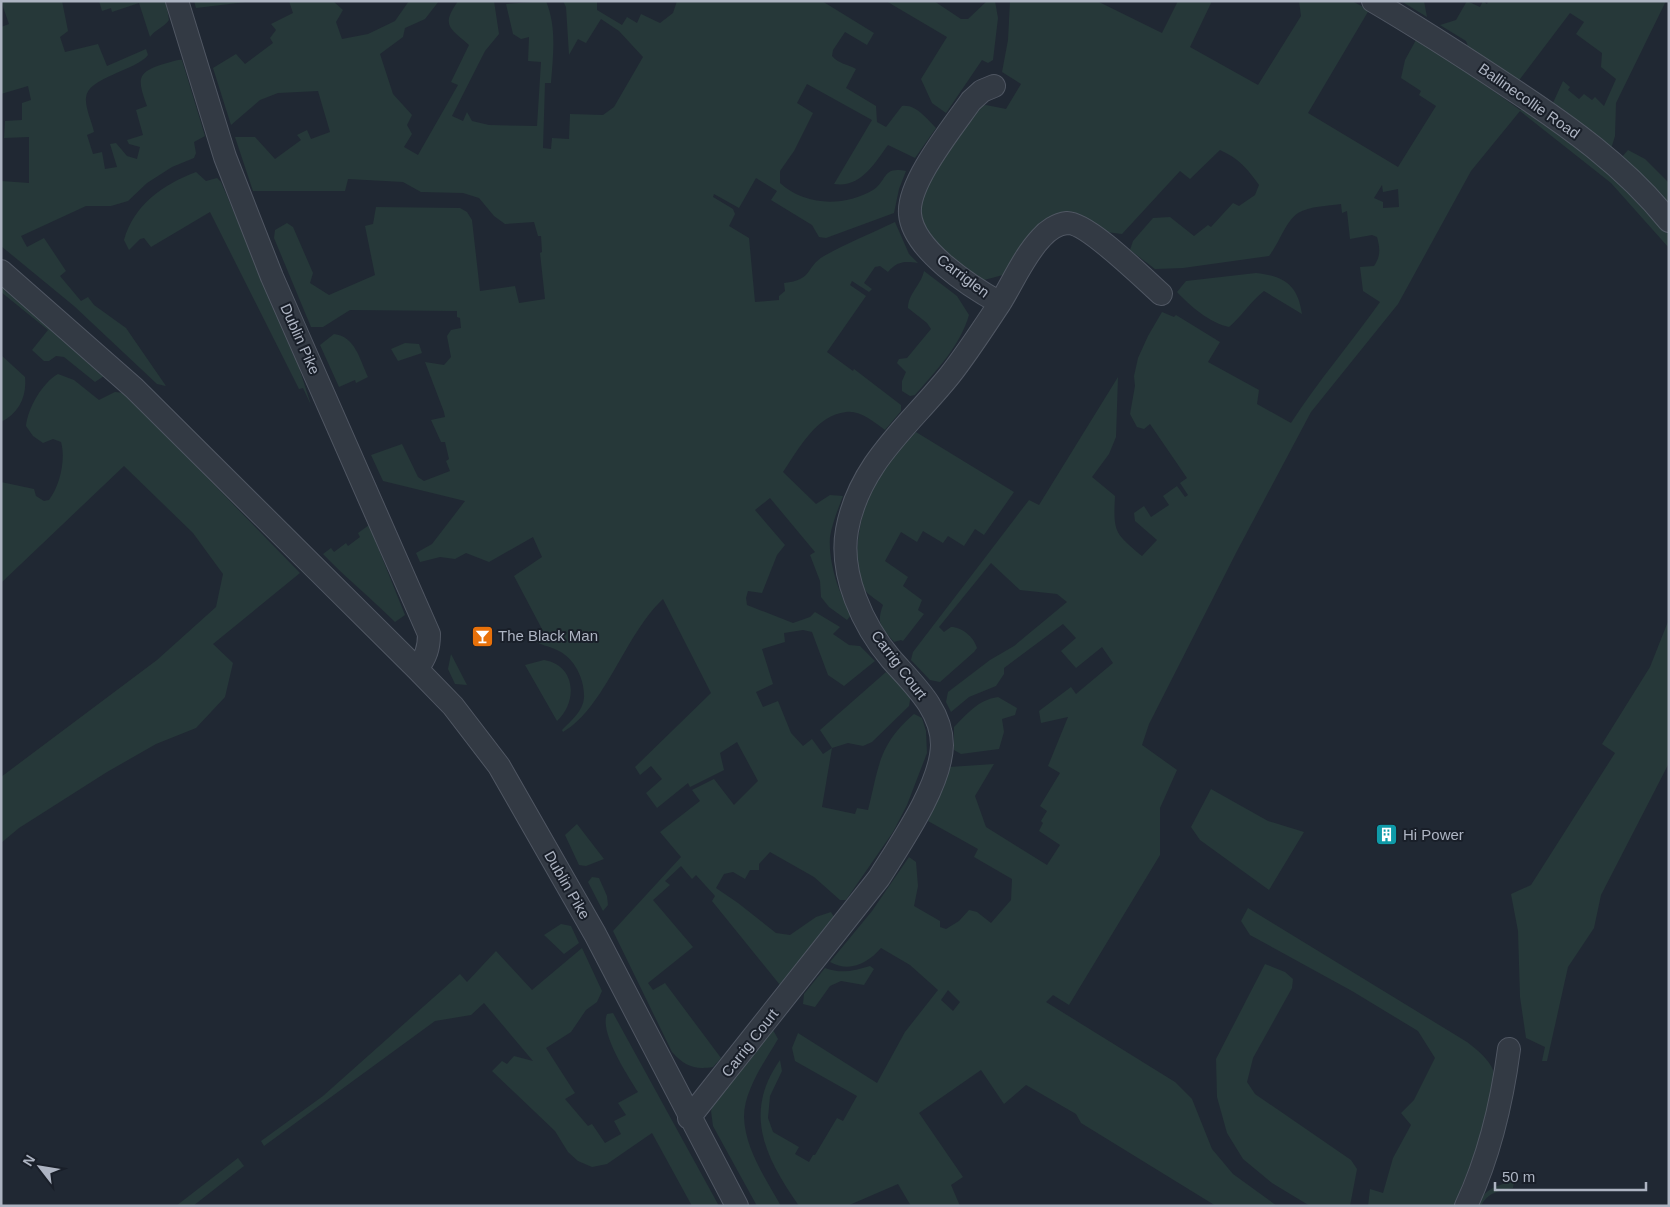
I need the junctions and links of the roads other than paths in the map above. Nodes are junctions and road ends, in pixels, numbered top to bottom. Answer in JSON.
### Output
{"nodes":[{"id":1,"x":177,"y":1,"type":"edge"},
{"id":2,"x":1373,"y":1,"type":"edge"},
{"id":3,"x":994,"y":86,"type":"dead end"},
{"id":4,"x":1669,"y":221,"type":"edge"},
{"id":5,"x":1,"y":271,"type":"edge"},
{"id":6,"x":1162,"y":294,"type":"dead end"},
{"id":7,"x":1000,"y":303,"type":"junction"},
{"id":8,"x":417,"y":669,"type":"junction"},
{"id":9,"x":1510,"y":1049,"type":"dead end"},
{"id":10,"x":689,"y":1118,"type":"junction"},
{"id":11,"x":737,"y":1206,"type":"edge"},
{"id":12,"x":1466,"y":1206,"type":"edge"}],
"edges":[{"from":1,"to":8,"type":"street","name":"Dublin Pike"},
{"from":2,"to":4,"type":"street","name":"Ballinecollie Road"},
{"from":3,"to":7,"type":"street","name":"Carriglen"},
{"from":5,"to":8,"type":"street","name":"Dublin Pike"},
{"from":6,"to":7,"type":"street","name":"Carriglen"},
{"from":7,"to":10,"type":"street","name":"Carrig Court"},
{"from":8,"to":10,"type":"street","name":"Dublin Pike"},
{"from":9,"to":12,"type":"street"},
{"from":10,"to":11,"type":"street","name":"Dublin Pike"}]}
